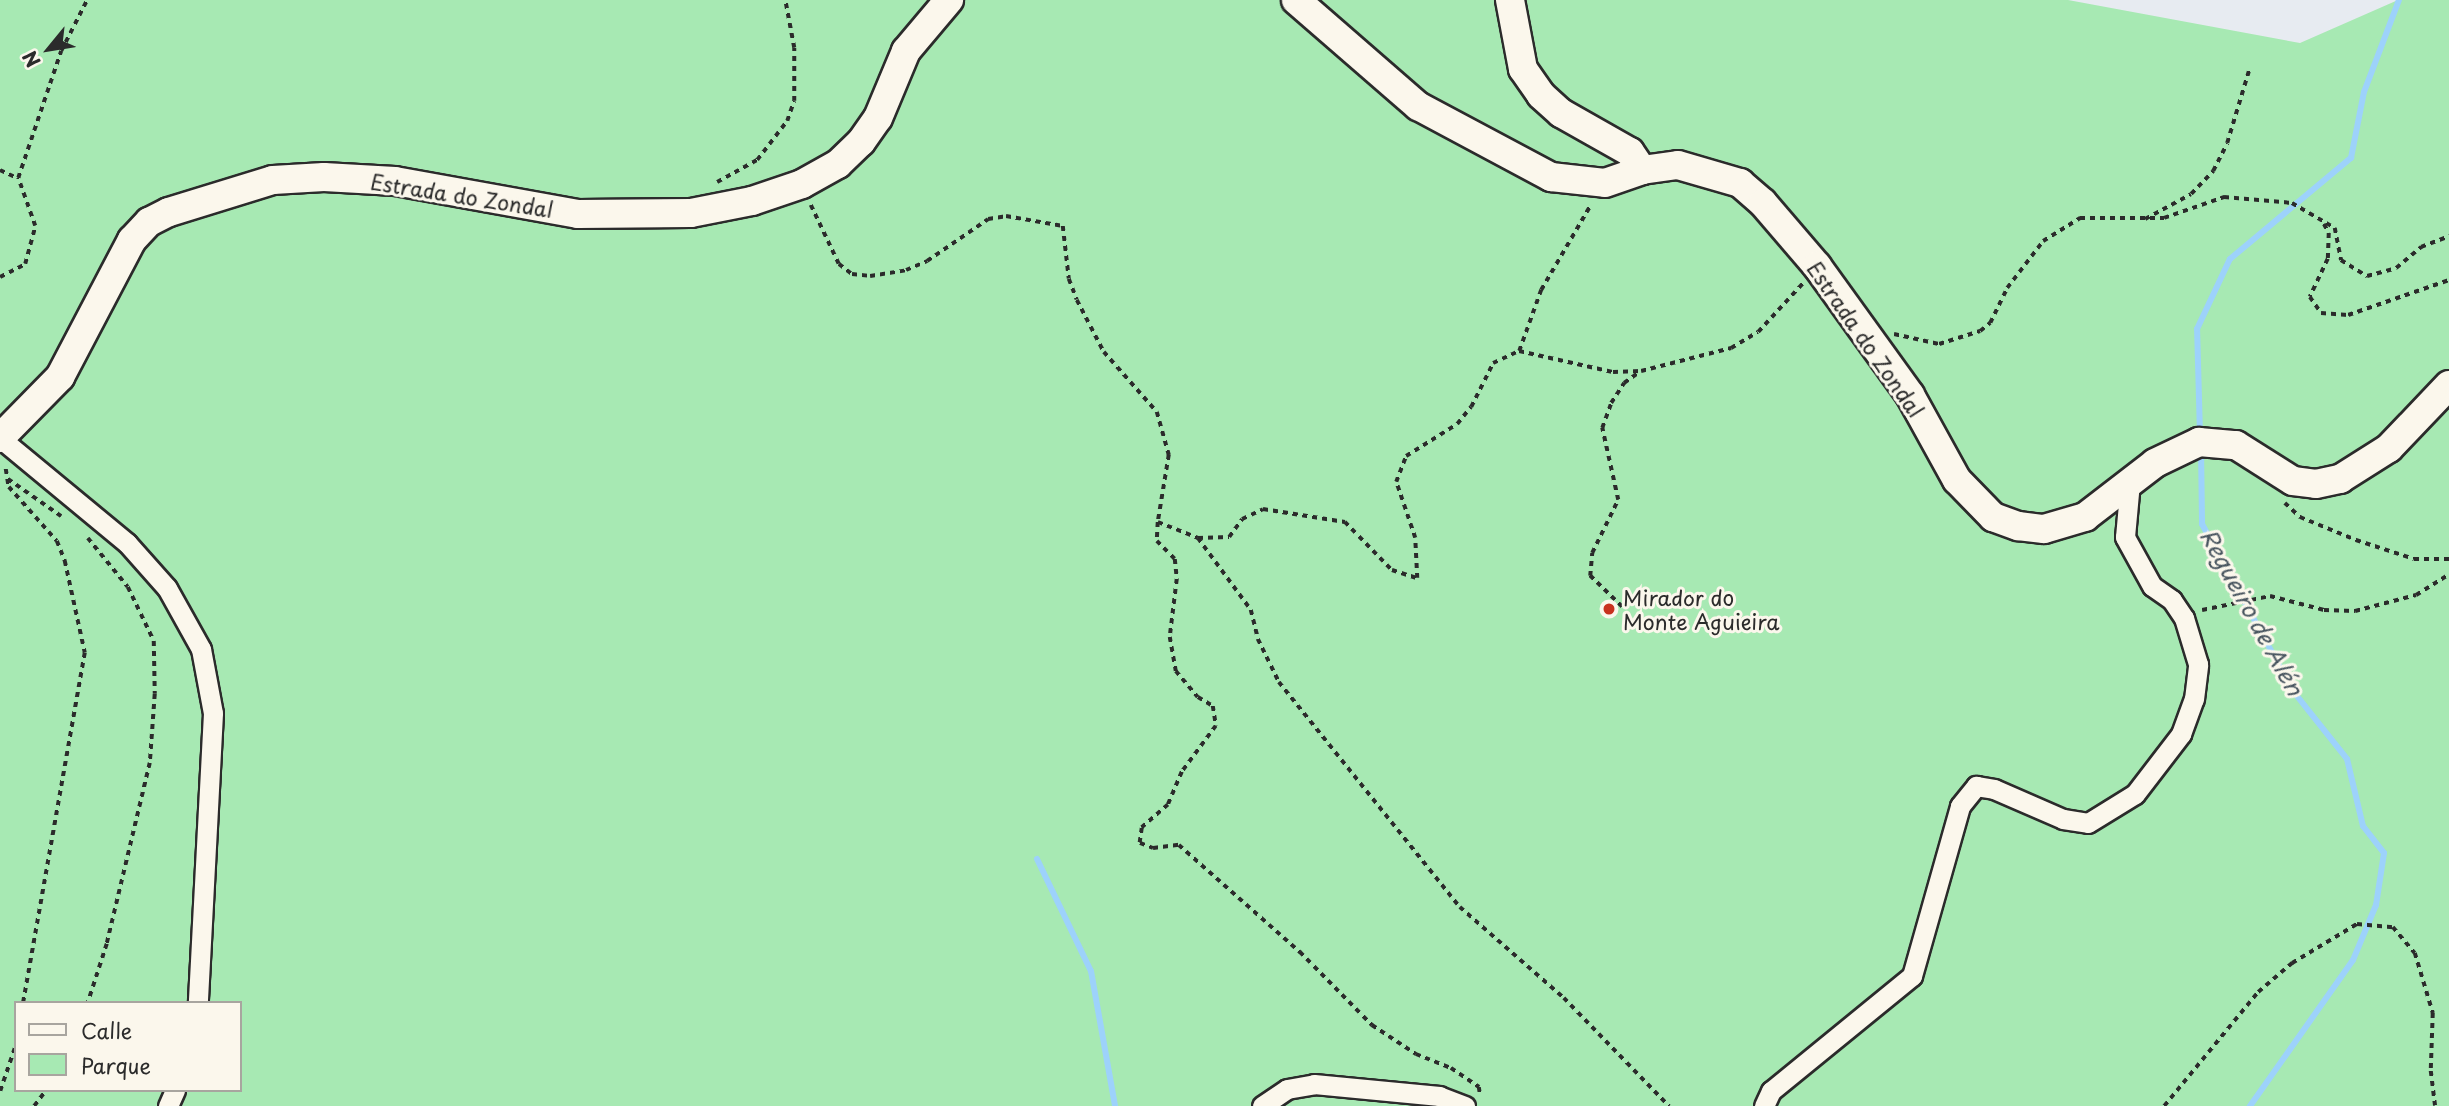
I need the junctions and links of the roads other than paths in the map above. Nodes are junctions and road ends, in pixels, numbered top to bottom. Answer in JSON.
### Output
{"nodes":[{"id":1,"x":948,"y":0,"type":"edge"},
{"id":2,"x":1296,"y":0,"type":"edge"},
{"id":3,"x":1510,"y":0,"type":"edge"},
{"id":4,"x":1642,"y":170,"type":"junction"},
{"id":5,"x":2449,"y":385,"type":"edge"},
{"id":6,"x":0,"y":438,"type":"edge"},
{"id":7,"x":2130,"y":482,"type":"junction"},
{"id":8,"x":198,"y":1001,"type":"edge"},
{"id":9,"x":1473,"y":1101,"type":"edge"},
{"id":10,"x":1262,"y":1106,"type":"edge"},
{"id":11,"x":1763,"y":1106,"type":"edge"}],
"edges":[{"from":1,"to":6,"type":"street","name":"Estrada do Zondal"},
{"from":2,"to":4,"type":"street","name":"Estrada do Zondal"},
{"from":3,"to":4,"type":"street"},
{"from":4,"to":7,"type":"street","name":"Estrada do Zondal"},
{"from":5,"to":7,"type":"street","name":"Estrada do Zondal"},
{"from":6,"to":8,"type":"street"},
{"from":7,"to":11,"type":"street"},
{"from":9,"to":10,"type":"street"}]}
